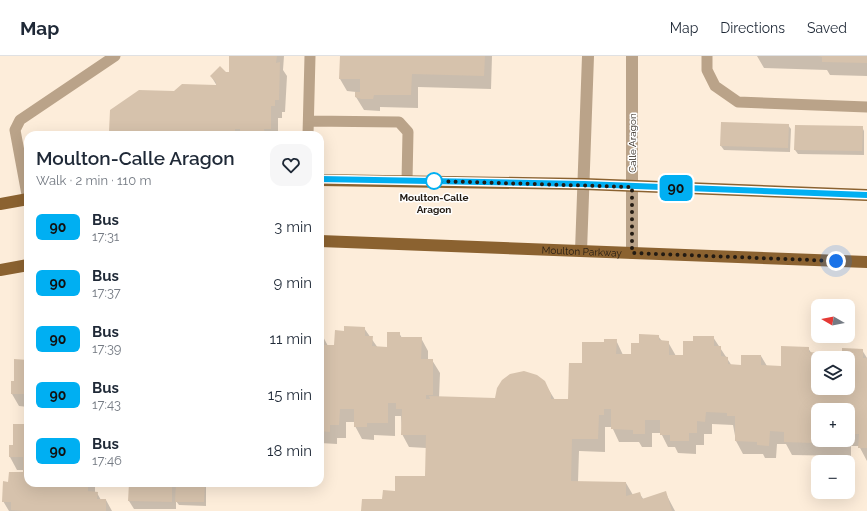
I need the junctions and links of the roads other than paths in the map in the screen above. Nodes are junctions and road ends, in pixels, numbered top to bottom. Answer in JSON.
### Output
{"nodes":[{"id":1,"x":115,"y":56,"type":"edge"},
{"id":2,"x":310,"y":56,"type":"edge"},
{"id":3,"x":588,"y":56,"type":"edge"},
{"id":4,"x":632,"y":56,"type":"edge"},
{"id":5,"x":707,"y":56,"type":"edge"},
{"id":6,"x":867,"y":107,"type":"edge"},
{"id":7,"x":309,"y":121,"type":"junction"},
{"id":8,"x":308,"y":131,"type":"edge"},
{"id":9,"x":24,"y":178,"type":"edge"},
{"id":10,"x":324,"y":180,"type":"edge"},
{"id":11,"x":407,"y":181,"type":"junction"},
{"id":12,"x":584,"y":184,"type":"junction"},
{"id":13,"x":632,"y":187,"type":"junction"},
{"id":14,"x":867,"y":195,"type":"edge"},
{"id":15,"x":24,"y":201,"type":"edge"},
{"id":16,"x":0,"y":204,"type":"edge"},
{"id":17,"x":324,"y":241,"type":"edge"},
{"id":18,"x":581,"y":251,"type":"junction"},
{"id":19,"x":632,"y":253,"type":"junction"},
{"id":20,"x":867,"y":262,"type":"edge"},
{"id":21,"x":24,"y":266,"type":"edge"},
{"id":22,"x":0,"y":270,"type":"edge"}],
"edges":[{"from":1,"to":9,"type":"lane"},
{"from":2,"to":7,"type":"lane"},
{"from":3,"to":12,"type":"street"},
{"from":4,"to":13,"type":"street","name":"Calle Aragon"},
{"from":5,"to":6,"type":"lane"},
{"from":7,"to":8,"type":"lane"},
{"from":7,"to":11,"type":"lane"},
{"from":10,"to":11,"type":"main road"},
{"from":11,"to":12,"type":"main road"},
{"from":12,"to":13,"type":"main road"},
{"from":12,"to":18,"type":"street"},
{"from":13,"to":14,"type":"main road"},
{"from":13,"to":19,"type":"street","name":"Calle Aragon"},
{"from":15,"to":16,"type":"main road"},
{"from":17,"to":18,"type":"main road","name":"Moulton Parkway"},
{"from":18,"to":19,"type":"main road","name":"Moulton Parkway"},
{"from":19,"to":20,"type":"main road","name":"Moulton Parkway"},
{"from":21,"to":22,"type":"main road"}]}
